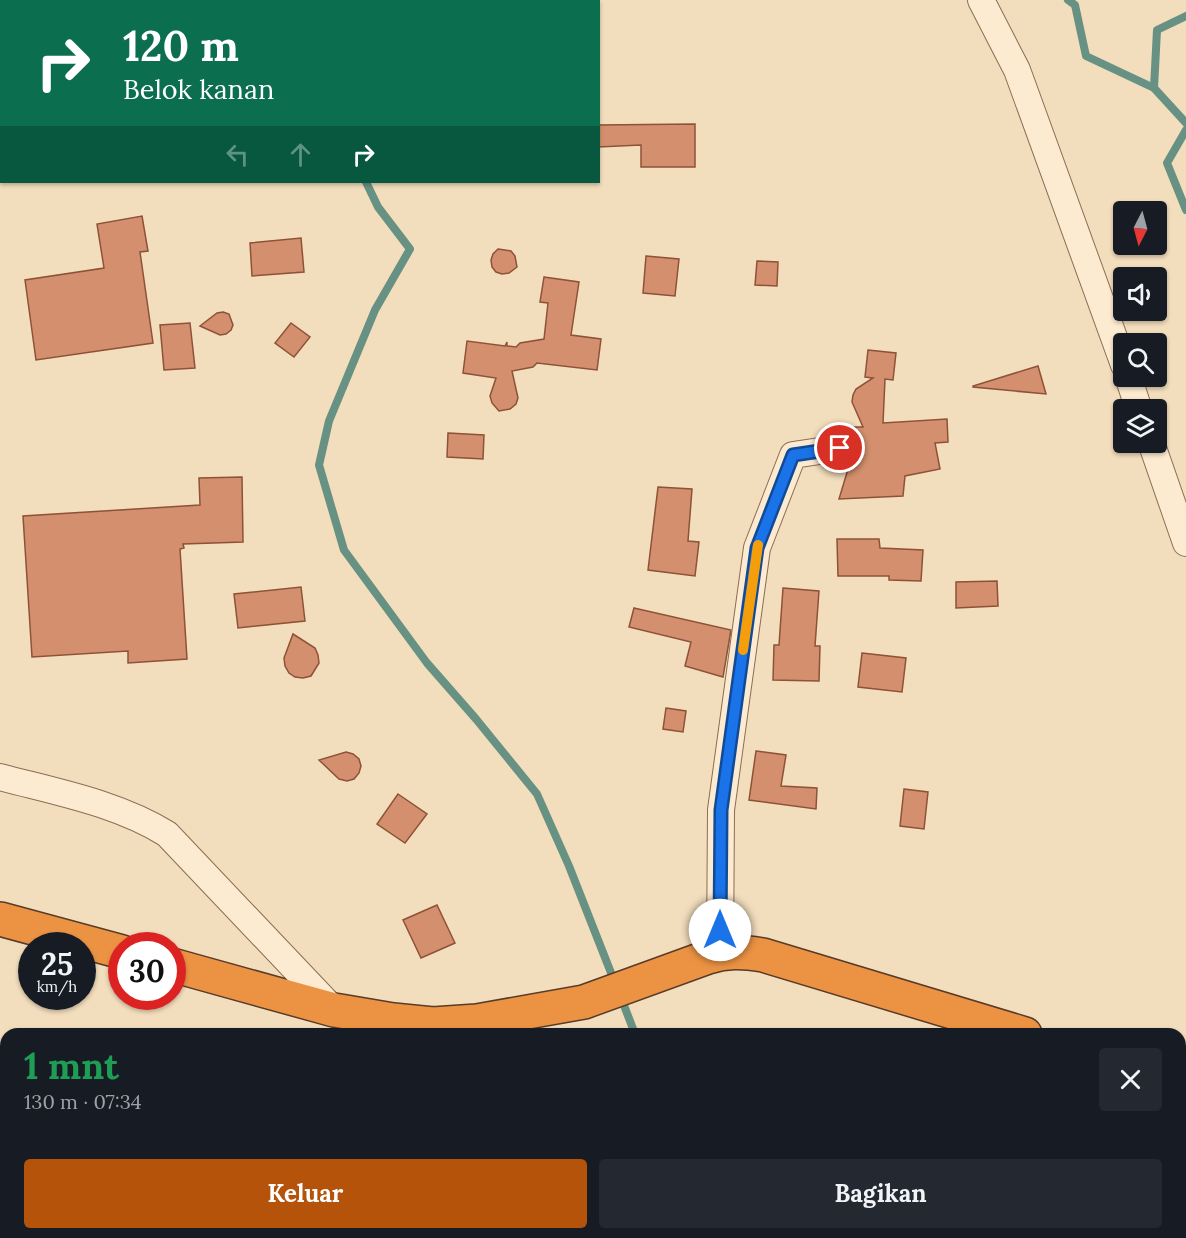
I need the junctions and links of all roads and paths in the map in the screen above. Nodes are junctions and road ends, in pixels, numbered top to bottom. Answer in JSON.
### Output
{"nodes":[{"id":1,"x":981,"y":0,"type":"edge"},
{"id":2,"x":1113,"y":335,"type":"edge"},
{"id":3,"x":840,"y":448,"type":"dead end"},
{"id":4,"x":1155,"y":453,"type":"edge"},
{"id":5,"x":1186,"y":543,"type":"edge"},
{"id":6,"x":0,"y":777,"type":"edge"},
{"id":7,"x":0,"y":919,"type":"edge"},
{"id":8,"x":108,"y":948,"type":"edge"},
{"id":9,"x":720,"y":954,"type":"junction"},
{"id":10,"x":186,"y":969,"type":"edge"},
{"id":11,"x":334,"y":1010,"type":"junction"},
{"id":12,"x":1005,"y":1028,"type":"edge"}],
"edges":[{"from":1,"to":2,"type":"street"},
{"from":3,"to":9,"type":"street"},
{"from":4,"to":5,"type":"street"},
{"from":6,"to":11,"type":"street"},
{"from":7,"to":8,"type":"highway"},
{"from":9,"to":11,"type":"highway"},
{"from":9,"to":12,"type":"highway"},
{"from":10,"to":11,"type":"highway"}]}
